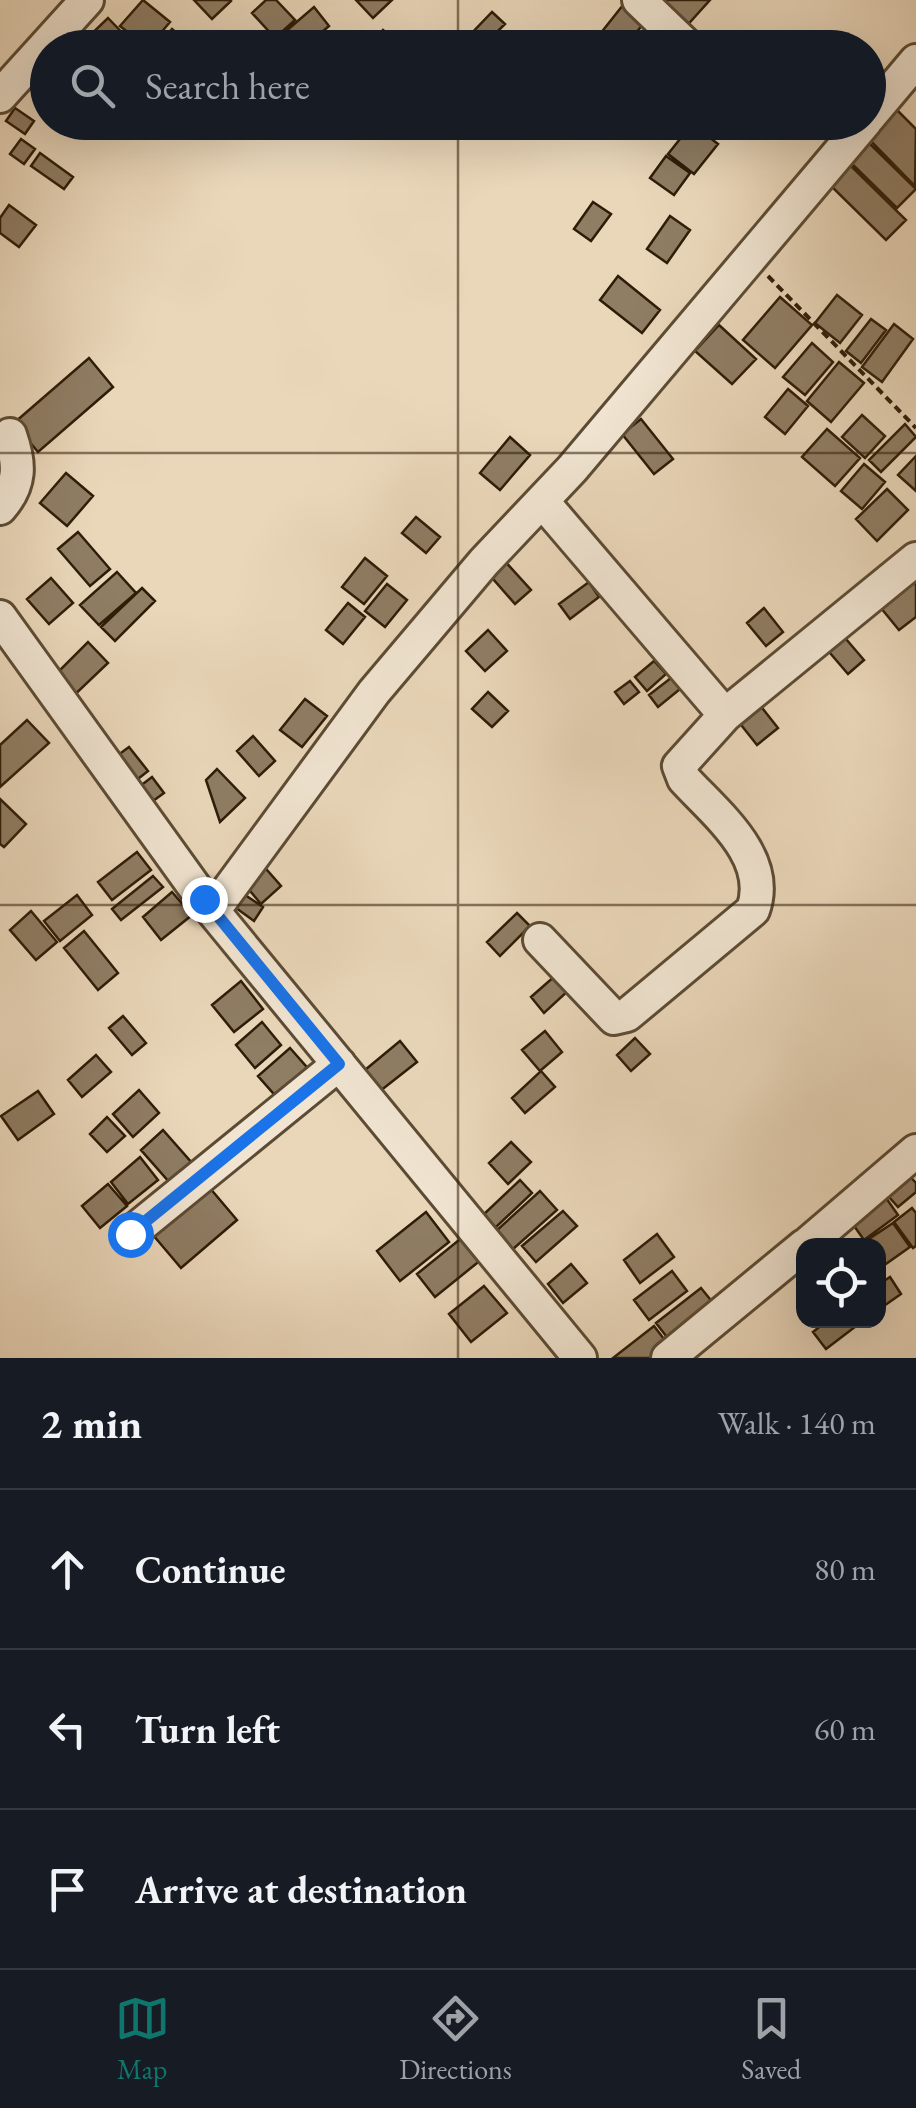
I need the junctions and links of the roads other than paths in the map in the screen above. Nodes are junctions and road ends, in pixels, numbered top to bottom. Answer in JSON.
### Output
{"nodes":[{"id":1,"x":88,"y":0,"type":"edge"},
{"id":2,"x":640,"y":0,"type":"edge"},
{"id":3,"x":60,"y":30,"type":"edge"},
{"id":4,"x":670,"y":30,"type":"edge"},
{"id":5,"x":916,"y":61,"type":"edge"},
{"id":6,"x":30,"y":63,"type":"edge"},
{"id":7,"x":0,"y":96,"type":"edge"},
{"id":8,"x":886,"y":97,"type":"edge"},
{"id":9,"x":850,"y":140,"type":"edge"},
{"id":10,"x":10,"y":434,"type":"dead end"},
{"id":11,"x":542,"y":501,"type":"junction"},
{"id":12,"x":0,"y":508,"type":"edge"},
{"id":13,"x":916,"y":559,"type":"edge"},
{"id":14,"x":0,"y":618,"type":"edge"},
{"id":15,"x":724,"y":715,"type":"junction"},
{"id":16,"x":214,"y":911,"type":"junction"},
{"id":17,"x":540,"y":940,"type":"dead end"},
{"id":18,"x":339,"y":1064,"type":"junction"},
{"id":19,"x":916,"y":1152,"type":"edge"},
{"id":20,"x":130,"y":1234,"type":"dead end"},
{"id":21,"x":814,"y":1238,"type":"edge"},
{"id":22,"x":796,"y":1253,"type":"edge"},
{"id":23,"x":580,"y":1358,"type":"edge"},
{"id":24,"x":668,"y":1358,"type":"edge"}],
"edges":[{"from":1,"to":3,"type":"street"},
{"from":2,"to":4,"type":"street"},
{"from":5,"to":8,"type":"street"},
{"from":6,"to":7,"type":"street"},
{"from":9,"to":11,"type":"street"},
{"from":10,"to":12,"type":"street"},
{"from":11,"to":15,"type":"street"},
{"from":11,"to":16,"type":"street"},
{"from":13,"to":15,"type":"street"},
{"from":14,"to":16,"type":"street"},
{"from":15,"to":17,"type":"street"},
{"from":16,"to":18,"type":"street"},
{"from":18,"to":20,"type":"street"},
{"from":18,"to":23,"type":"street"},
{"from":19,"to":21,"type":"street"},
{"from":22,"to":24,"type":"street"}]}
